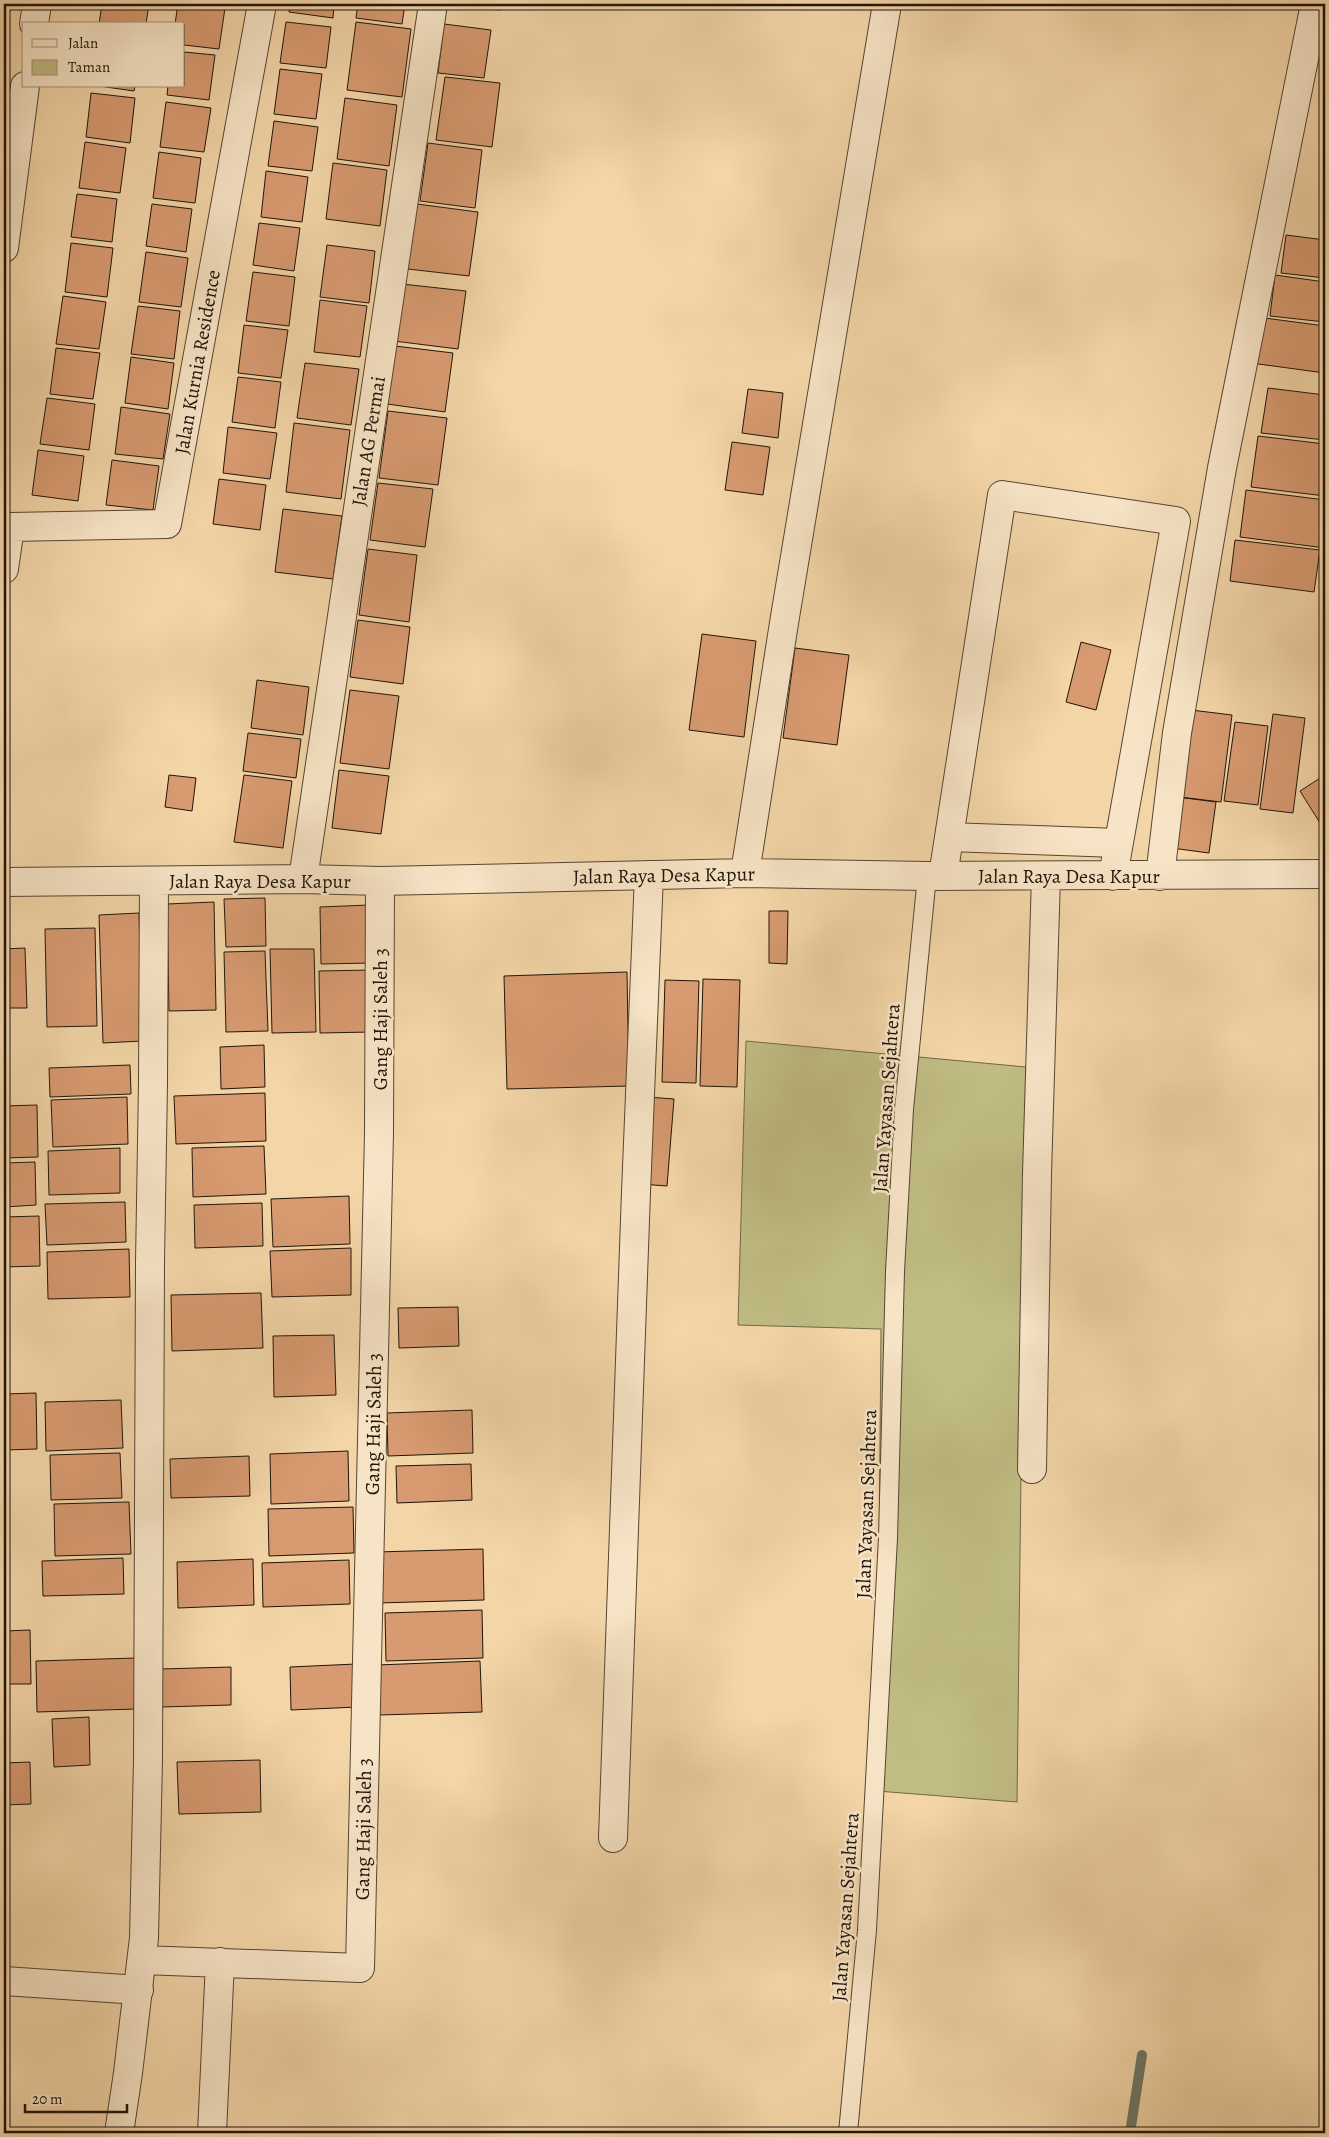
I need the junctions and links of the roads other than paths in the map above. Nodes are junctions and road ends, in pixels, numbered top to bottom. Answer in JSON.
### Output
{"nodes":[{"id":1,"x":36,"y":4,"type":"edge"},
{"id":2,"x":262,"y":4,"type":"edge"},
{"id":3,"x":434,"y":4,"type":"edge"},
{"id":4,"x":887,"y":4,"type":"edge"},
{"id":5,"x":1315,"y":4,"type":"edge"},
{"id":6,"x":34,"y":22,"type":"edge"},
{"id":7,"x":26,"y":88,"type":"edge"},
{"id":8,"x":4,"y":248,"type":"edge"},
{"id":9,"x":4,"y":569,"type":"edge"},
{"id":10,"x":949,"y":838,"type":"junction"},
{"id":11,"x":1118,"y":843,"type":"junction"},
{"id":12,"x":745,"y":873,"type":"junction"},
{"id":13,"x":1325,"y":874,"type":"edge"},
{"id":14,"x":649,"y":875,"type":"junction"},
{"id":15,"x":935,"y":876,"type":"junction"},
{"id":16,"x":1046,"y":876,"type":"junction"},
{"id":17,"x":1113,"y":876,"type":"junction"},
{"id":18,"x":1160,"y":876,"type":"junction"},
{"id":19,"x":303,"y":879,"type":"junction"},
{"id":20,"x":380,"y":881,"type":"junction"},
{"id":21,"x":4,"y":882,"type":"edge"},
{"id":22,"x":154,"y":882,"type":"junction"},
{"id":23,"x":1032,"y":1469,"type":"dead end"},
{"id":24,"x":613,"y":1838,"type":"dead end"},
{"id":25,"x":142,"y":1960,"type":"junction"},
{"id":26,"x":220,"y":1962,"type":"junction"},
{"id":27,"x":4,"y":1981,"type":"edge"},
{"id":28,"x":139,"y":1990,"type":"junction"},
{"id":29,"x":119,"y":2133,"type":"edge"},
{"id":30,"x":212,"y":2133,"type":"edge"},
{"id":31,"x":848,"y":2133,"type":"edge"}],
"edges":[{"from":1,"to":6,"type":"street"},
{"from":2,"to":9,"type":"street","name":"Jalan Kurnia Residence"},
{"from":3,"to":19,"type":"street","name":"Jalan AG Permai"},
{"from":4,"to":12,"type":"street"},
{"from":5,"to":18,"type":"street"},
{"from":7,"to":8,"type":"street"},
{"from":10,"to":11,"type":"street"},
{"from":10,"to":11,"type":"street"},
{"from":10,"to":15,"type":"street"},
{"from":11,"to":17,"type":"street"},
{"from":12,"to":14,"type":"street","name":"Jalan Raya Desa Kapur"},
{"from":12,"to":15,"type":"street","name":"Jalan Raya Desa Kapur"},
{"from":13,"to":18,"type":"street","name":"Jalan Raya Desa Kapur"},
{"from":14,"to":20,"type":"street","name":"Jalan Raya Desa Kapur"},
{"from":14,"to":24,"type":"street"},
{"from":15,"to":16,"type":"street","name":"Jalan Raya Desa Kapur"},
{"from":15,"to":31,"type":"lane","name":"Jalan Yayasan Sejahtera"},
{"from":16,"to":17,"type":"street","name":"Jalan Raya Desa Kapur"},
{"from":16,"to":23,"type":"street"},
{"from":17,"to":18,"type":"street","name":"Jalan Raya Desa Kapur"},
{"from":19,"to":20,"type":"street","name":"Jalan Raya Desa Kapur"},
{"from":19,"to":22,"type":"street","name":"Jalan Raya Desa Kapur"},
{"from":20,"to":26,"type":"street","name":"Gang Haji Saleh 3"},
{"from":21,"to":22,"type":"street","name":"Jalan Raya Desa Kapur"},
{"from":22,"to":25,"type":"street"},
{"from":25,"to":26,"type":"street"},
{"from":25,"to":28,"type":"street"},
{"from":26,"to":30,"type":"street"},
{"from":27,"to":28,"type":"street"},
{"from":28,"to":29,"type":"street"}]}
